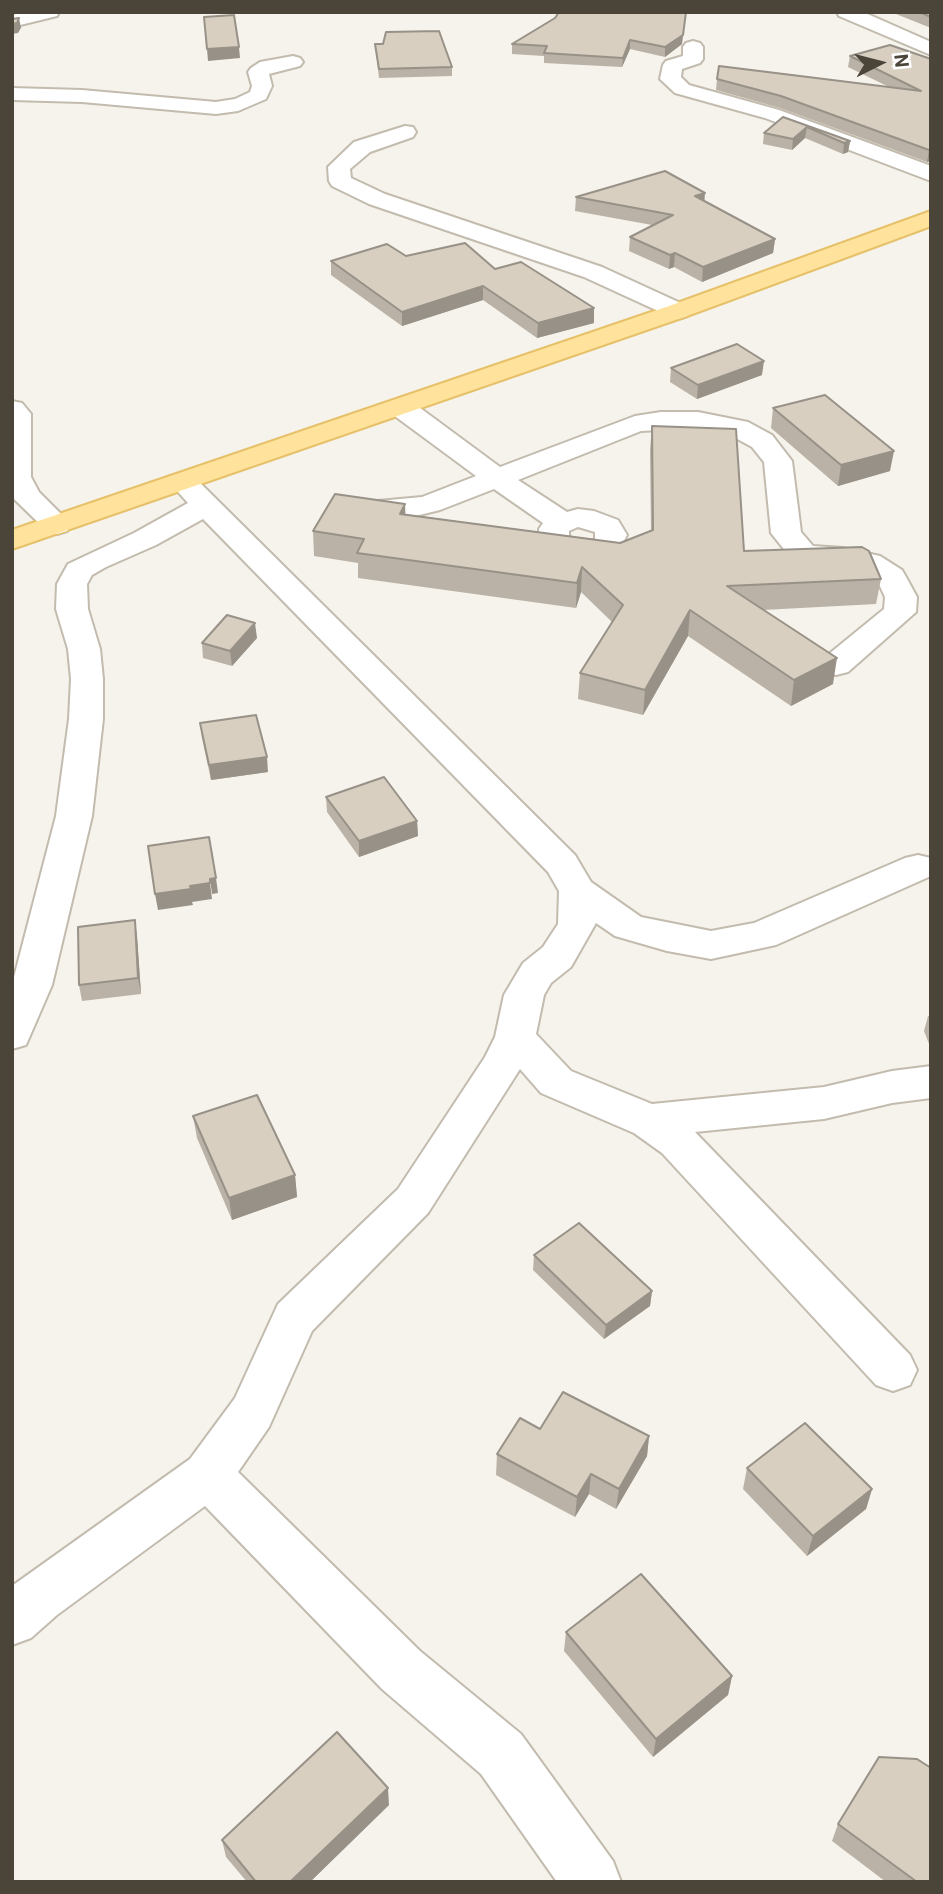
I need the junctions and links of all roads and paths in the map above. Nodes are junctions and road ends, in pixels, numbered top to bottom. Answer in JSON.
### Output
{"nodes":[{"id":1,"x":50,"y":12,"type":"edge"},
{"id":2,"x":846,"y":12,"type":"edge"},
{"id":3,"x":869,"y":17,"type":"edge"},
{"id":4,"x":12,"y":21,"type":"edge"},
{"id":5,"x":693,"y":47,"type":"dead end"},
{"id":6,"x":931,"y":49,"type":"edge"},
{"id":7,"x":293,"y":62,"type":"dead end"},
{"id":8,"x":12,"y":94,"type":"edge"},
{"id":9,"x":405,"y":132,"type":"dead end"},
{"id":10,"x":931,"y":174,"type":"edge"},
{"id":11,"x":931,"y":218,"type":"edge"},
{"id":12,"x":678,"y":311,"type":"junction"},
{"id":13,"x":402,"y":408,"type":"junction"},
{"id":14,"x":12,"y":409,"type":"edge"},
{"id":15,"x":498,"y":479,"type":"junction"},
{"id":16,"x":195,"y":494,"type":"junction"},
{"id":17,"x":377,"y":508,"type":"edge"},
{"id":18,"x":562,"y":522,"type":"dead end"},
{"id":19,"x":57,"y":525,"type":"junction"},
{"id":20,"x":12,"y":540,"type":"edge"},
{"id":21,"x":836,"y":665,"type":"edge"},
{"id":22,"x":918,"y":867,"type":"dead end"},
{"id":23,"x":578,"y":891,"type":"junction"},
{"id":24,"x":12,"y":1034,"type":"edge"},
{"id":25,"x":516,"y":1037,"type":"junction"},
{"id":26,"x":931,"y":1082,"type":"edge"},
{"id":27,"x":649,"y":1121,"type":"junction"},
{"id":28,"x":893,"y":1370,"type":"dead end"},
{"id":29,"x":208,"y":1475,"type":"junction"},
{"id":30,"x":12,"y":1620,"type":"edge"},
{"id":31,"x":592,"y":1882,"type":"edge"}],
"edges":[{"from":1,"to":4,"type":"street"},
{"from":2,"to":3,"type":"street"},
{"from":3,"to":6,"type":"street"},
{"from":5,"to":10,"type":"street"},
{"from":7,"to":8,"type":"street"},
{"from":9,"to":12,"type":"street"},
{"from":11,"to":12,"type":"main road"},
{"from":12,"to":13,"type":"main road"},
{"from":13,"to":15,"type":"street"},
{"from":13,"to":16,"type":"main road"},
{"from":14,"to":19,"type":"street"},
{"from":15,"to":17,"type":"street"},
{"from":15,"to":18,"type":"street"},
{"from":15,"to":21,"type":"street"},
{"from":16,"to":19,"type":"main road"},
{"from":16,"to":23,"type":"street"},
{"from":16,"to":24,"type":"street"},
{"from":19,"to":20,"type":"main road"},
{"from":22,"to":23,"type":"street"},
{"from":23,"to":25,"type":"street"},
{"from":25,"to":27,"type":"street"},
{"from":25,"to":29,"type":"street"},
{"from":26,"to":27,"type":"street"},
{"from":27,"to":28,"type":"street"},
{"from":29,"to":30,"type":"street"},
{"from":29,"to":31,"type":"street"}]}
